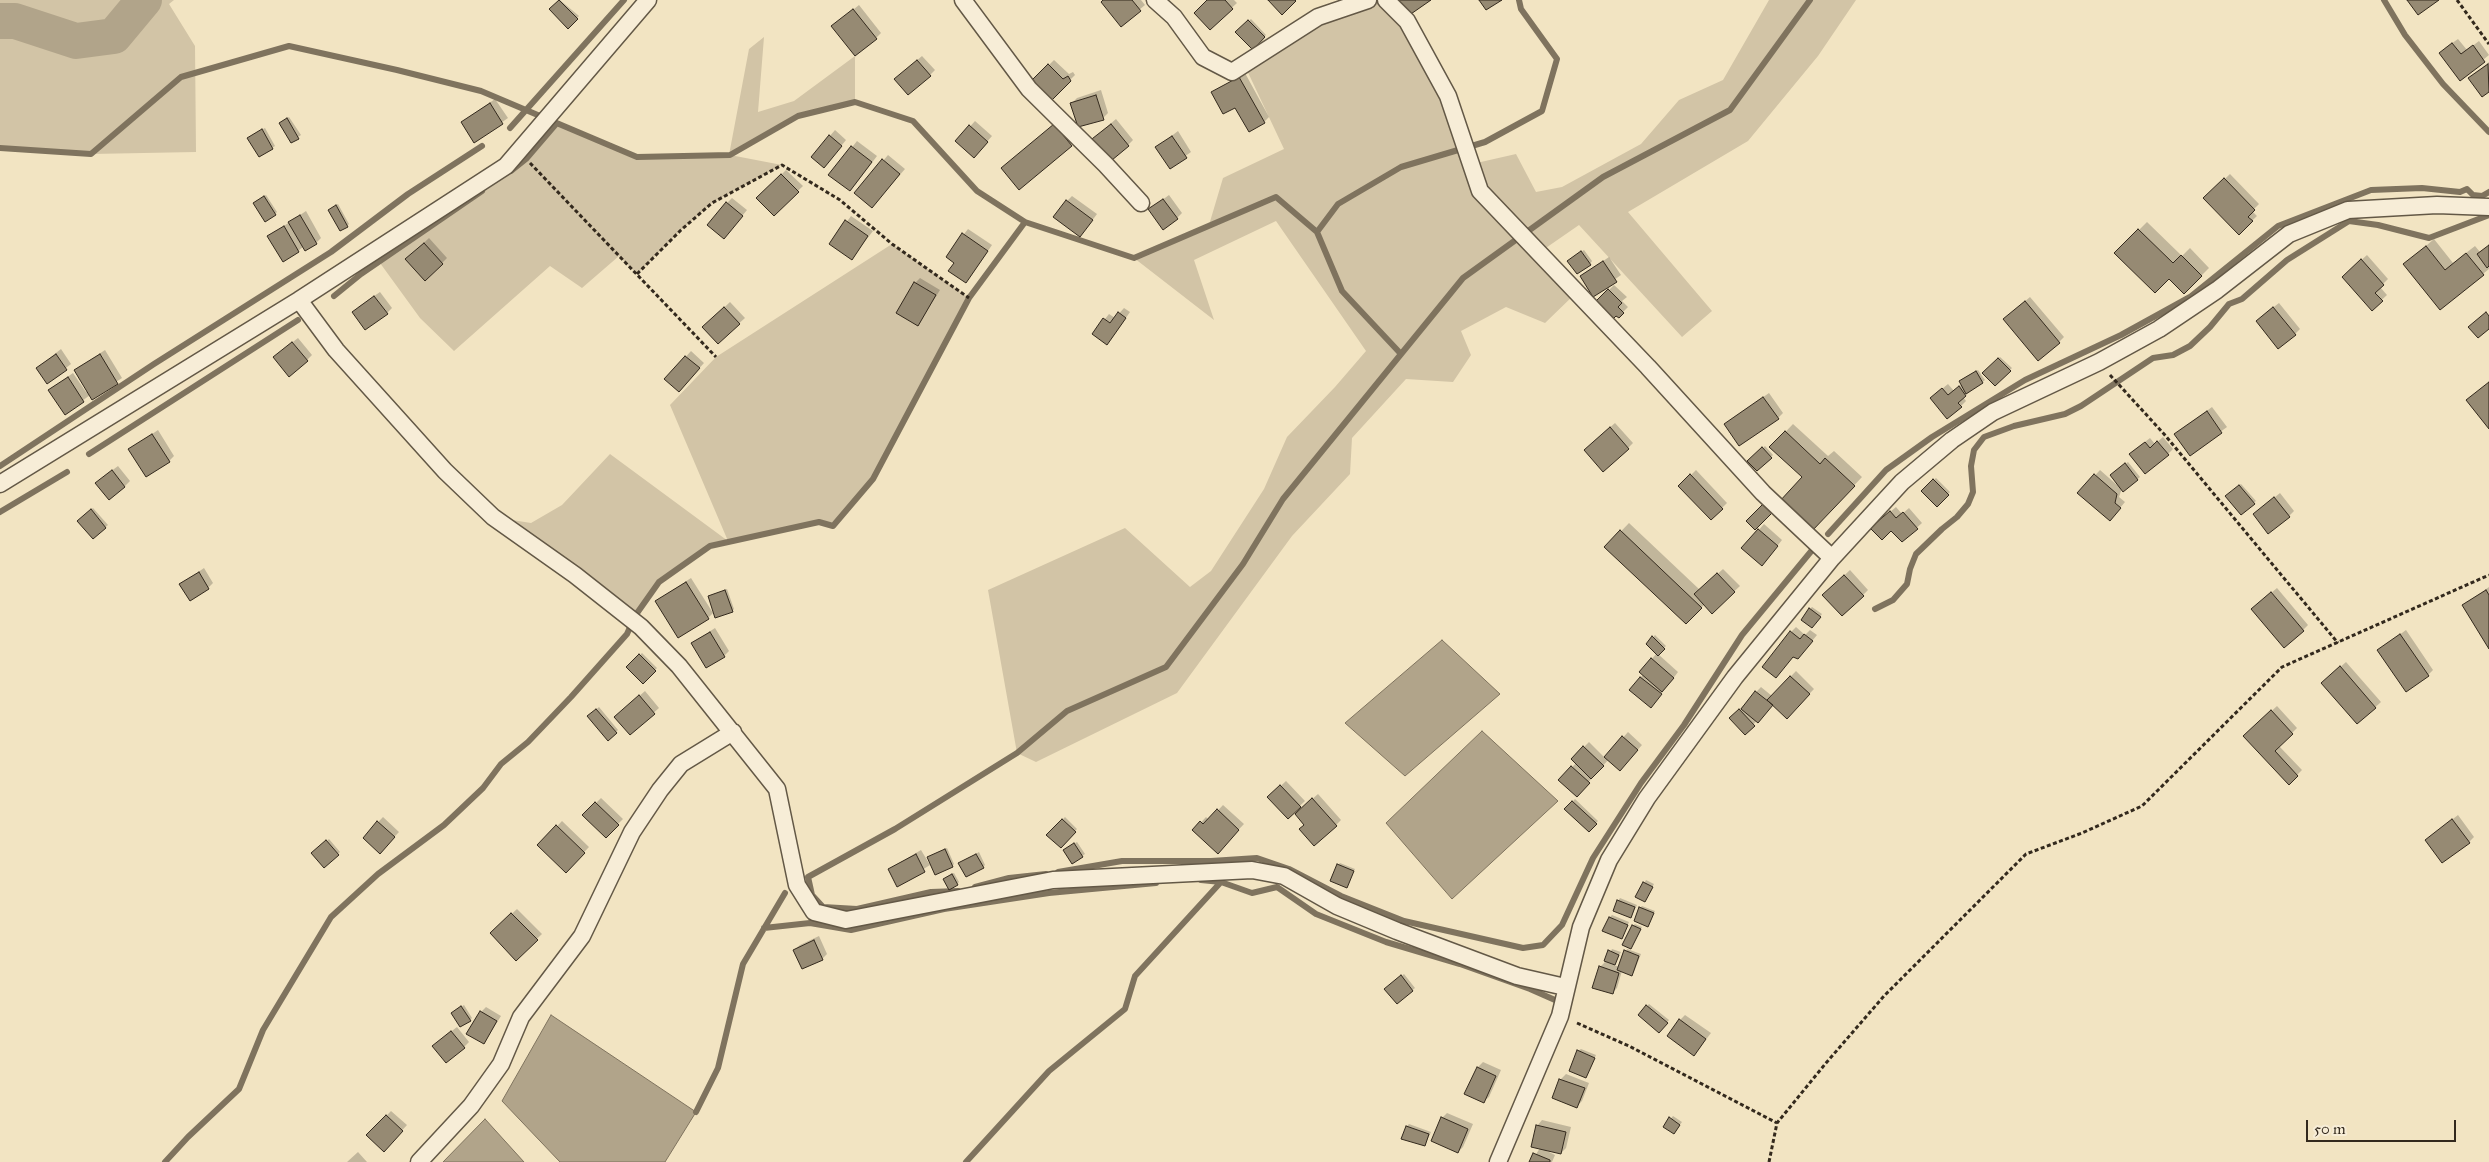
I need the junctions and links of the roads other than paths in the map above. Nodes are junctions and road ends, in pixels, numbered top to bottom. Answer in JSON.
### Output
{"nodes":[{"id":1,"x":648,"y":0,"type":"edge"},
{"id":2,"x":963,"y":0,"type":"edge"},
{"id":3,"x":1155,"y":0,"type":"edge"},
{"id":4,"x":1368,"y":0,"type":"edge"},
{"id":5,"x":1386,"y":0,"type":"edge"},
{"id":6,"x":1141,"y":204,"type":"dead end"},
{"id":7,"x":2489,"y":207,"type":"edge"},
{"id":8,"x":299,"y":300,"type":"junction"},
{"id":9,"x":0,"y":484,"type":"edge"},
{"id":10,"x":1832,"y":558,"type":"junction"},
{"id":11,"x":733,"y":732,"type":"junction"},
{"id":12,"x":1565,"y":987,"type":"junction"},
{"id":13,"x":419,"y":1162,"type":"edge"},
{"id":14,"x":1498,"y":1162,"type":"edge"}],
"edges":[{"from":1,"to":8,"type":"street"},
{"from":2,"to":6,"type":"street"},
{"from":3,"to":4,"type":"street"},
{"from":5,"to":10,"type":"street"},
{"from":7,"to":10,"type":"street"},
{"from":8,"to":9,"type":"street"},
{"from":8,"to":11,"type":"street"},
{"from":10,"to":12,"type":"street"},
{"from":11,"to":12,"type":"street"},
{"from":11,"to":13,"type":"street"},
{"from":12,"to":14,"type":"street"}]}
